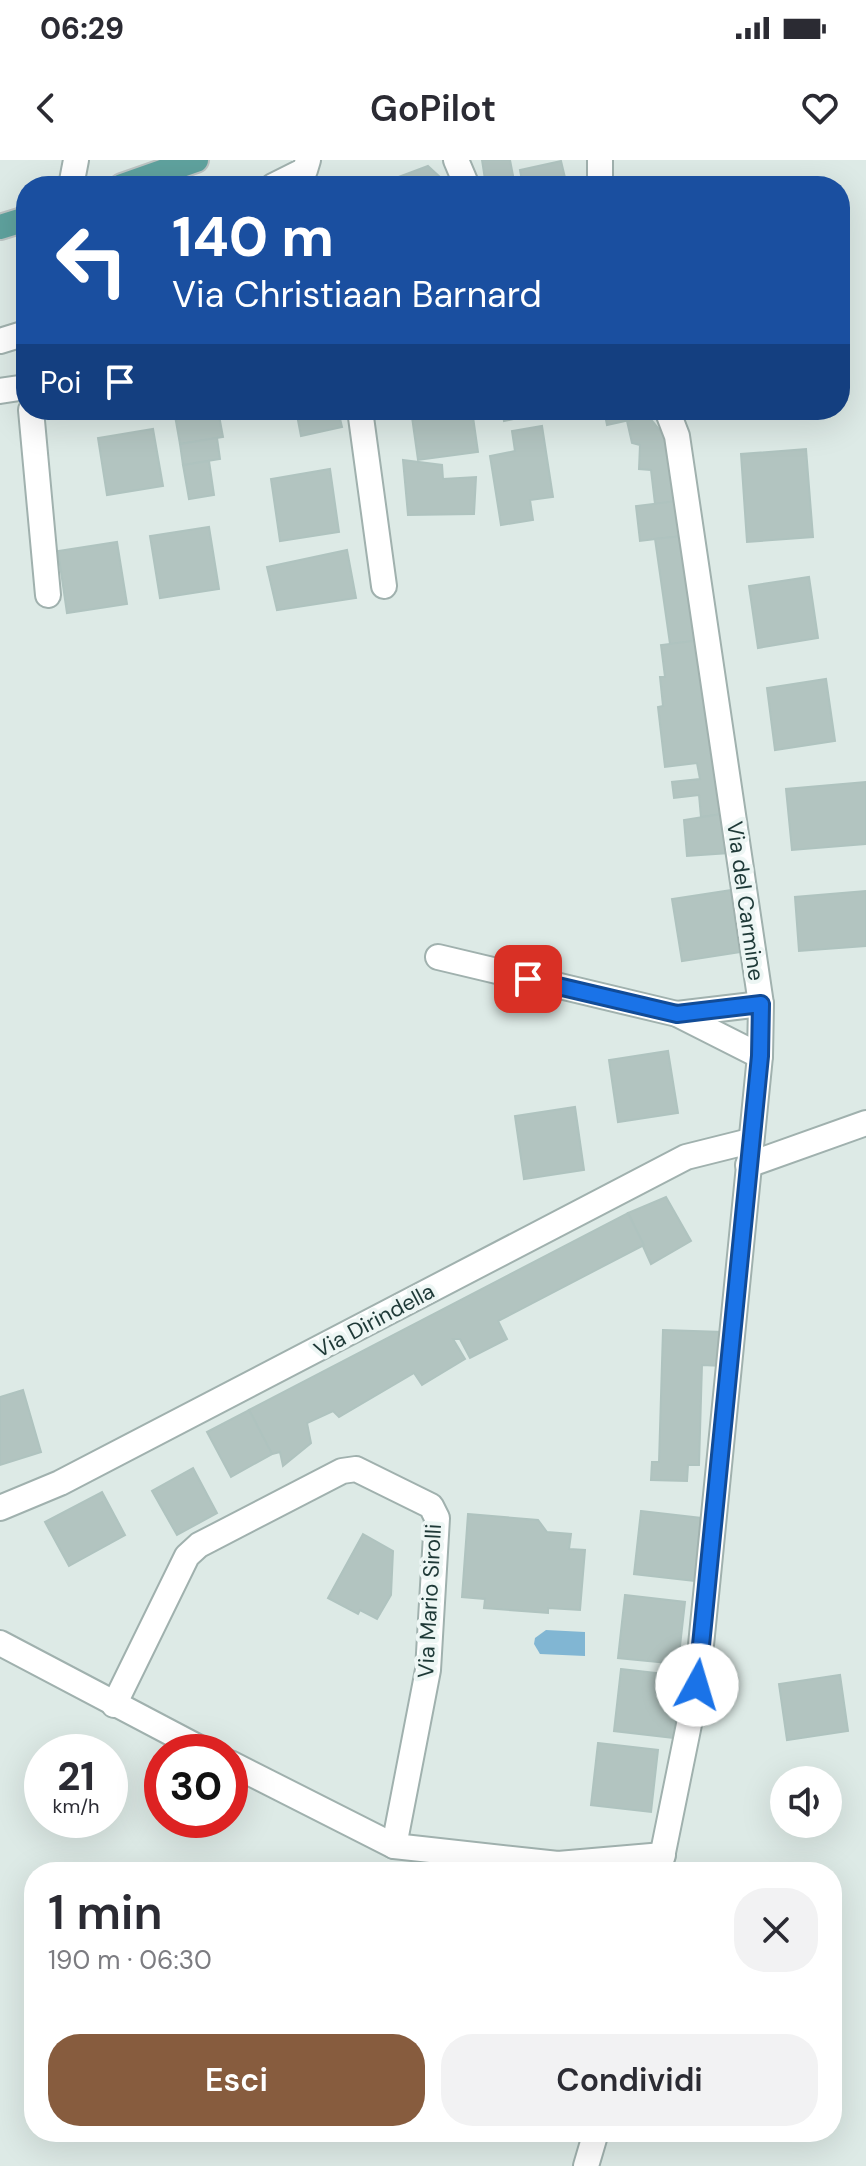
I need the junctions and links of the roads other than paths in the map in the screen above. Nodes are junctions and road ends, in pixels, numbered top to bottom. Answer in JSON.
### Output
{"nodes":[{"id":1,"x":196,"y":160,"type":"edge"},
{"id":2,"x":308,"y":160,"type":"edge"},
{"id":3,"x":150,"y":176,"type":"edge"},
{"id":4,"x":293,"y":176,"type":"edge"},
{"id":5,"x":32,"y":420,"type":"edge"},
{"id":6,"x":361,"y":420,"type":"edge"},
{"id":7,"x":671,"y":420,"type":"edge"},
{"id":8,"x":384,"y":586,"type":"dead end"},
{"id":9,"x":48,"y":595,"type":"dead end"},
{"id":10,"x":438,"y":957,"type":"dead end"},
{"id":11,"x":761,"y":1004,"type":"junction"},
{"id":12,"x":677,"y":1014,"type":"junction"},
{"id":13,"x":760,"y":1056,"type":"junction"},
{"id":14,"x":866,"y":1123,"type":"edge"},
{"id":15,"x":749,"y":1153,"type":"junction"},
{"id":16,"x":0,"y":1508,"type":"edge"},
{"id":17,"x":0,"y":1643,"type":"edge"},
{"id":18,"x":114,"y":1705,"type":"junction"},
{"id":19,"x":171,"y":1734,"type":"edge"},
{"id":20,"x":248,"y":1772,"type":"edge"},
{"id":21,"x":394,"y":1846,"type":"junction"},
{"id":22,"x":540,"y":1862,"type":"edge"},
{"id":23,"x":661,"y":1862,"type":"edge"},
{"id":24,"x":593,"y":2142,"type":"edge"},
{"id":25,"x":586,"y":2166,"type":"edge"}],
"edges":[{"from":1,"to":3,"type":"main road"},
{"from":2,"to":4,"type":"street"},
{"from":5,"to":9,"type":"street"},
{"from":6,"to":8,"type":"street"},
{"from":7,"to":11,"type":"street","name":"Via del Carmine"},
{"from":10,"to":12,"type":"street"},
{"from":11,"to":12,"type":"street"},
{"from":11,"to":13,"type":"street","name":"Via del Carmine"},
{"from":12,"to":13,"type":"street"},
{"from":13,"to":15,"type":"street","name":"Via del Carmine"},
{"from":14,"to":15,"type":"street","name":"Via Dirindella"},
{"from":15,"to":16,"type":"street","name":"Via Dirindella"},
{"from":15,"to":23,"type":"street","name":"Via del Carmine"},
{"from":17,"to":18,"type":"street"},
{"from":18,"to":19,"type":"street"},
{"from":18,"to":21,"type":"street","name":"Via Mario Sirolli"},
{"from":20,"to":21,"type":"street"},
{"from":21,"to":22,"type":"street"},
{"from":24,"to":25,"type":"street"}]}
